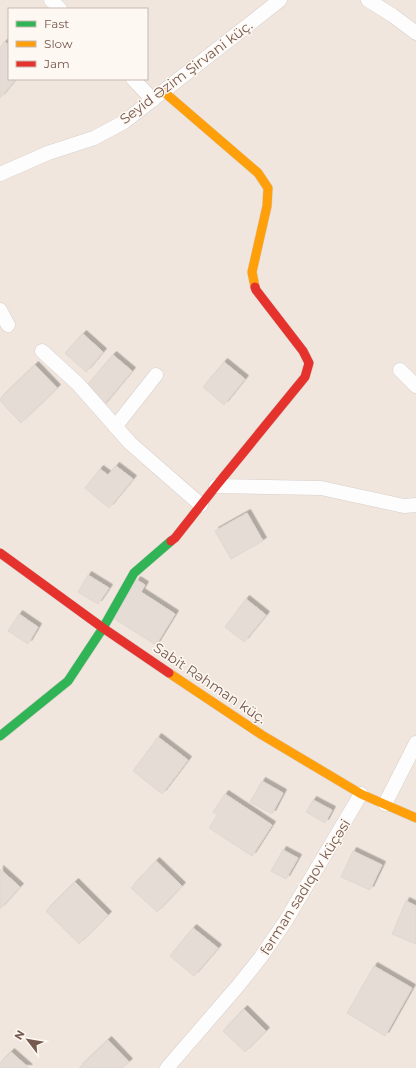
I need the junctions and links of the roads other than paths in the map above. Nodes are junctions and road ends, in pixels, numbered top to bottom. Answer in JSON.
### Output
{"nodes":[{"id":1,"x":51,"y":0,"type":"edge"},
{"id":2,"x":280,"y":0,"type":"edge"},
{"id":3,"x":368,"y":0,"type":"edge"},
{"id":4,"x":59,"y":8,"type":"edge"},
{"id":5,"x":416,"y":33,"type":"edge"},
{"id":6,"x":134,"y":80,"type":"edge"},
{"id":7,"x":158,"y":96,"type":"junction"},
{"id":8,"x":0,"y":174,"type":"edge"},
{"id":9,"x":0,"y":310,"type":"edge"},
{"id":10,"x":8,"y":325,"type":"dead end"},
{"id":11,"x":42,"y":351,"type":"dead end"},
{"id":12,"x":400,"y":370,"type":"dead end"},
{"id":13,"x":156,"y":375,"type":"dead end"},
{"id":14,"x":416,"y":386,"type":"edge"},
{"id":15,"x":115,"y":427,"type":"junction"},
{"id":16,"x":216,"y":486,"type":"junction"},
{"id":17,"x":201,"y":505,"type":"junction"},
{"id":18,"x":416,"y":505,"type":"edge"},
{"id":19,"x":0,"y":553,"type":"edge"},
{"id":20,"x":103,"y":628,"type":"junction"},
{"id":21,"x":0,"y":736,"type":"edge"},
{"id":22,"x":416,"y":743,"type":"edge"},
{"id":23,"x":361,"y":794,"type":"junction"},
{"id":24,"x":385,"y":804,"type":"junction"},
{"id":25,"x":416,"y":818,"type":"edge"},
{"id":26,"x":166,"y":1068,"type":"edge"}],
"edges":[{"from":1,"to":4,"type":"street"},
{"from":2,"to":7,"type":"street","name":"Seyid Əzim Şirvani küç."},
{"from":3,"to":5,"type":"street"},
{"from":6,"to":7,"type":"street"},
{"from":7,"to":8,"type":"street","name":"Seyid Əzim Şirvani küç."},
{"from":7,"to":16,"type":"street"},
{"from":9,"to":10,"type":"street"},
{"from":11,"to":15,"type":"street"},
{"from":12,"to":14,"type":"street"},
{"from":13,"to":15,"type":"street"},
{"from":15,"to":17,"type":"street"},
{"from":16,"to":17,"type":"street"},
{"from":16,"to":18,"type":"street"},
{"from":17,"to":20,"type":"street"},
{"from":19,"to":20,"type":"street","name":"Sabit Rəhman küç."},
{"from":20,"to":21,"type":"street"},
{"from":20,"to":23,"type":"street","name":"Sabit Rəhman küç."},
{"from":22,"to":24,"type":"street"},
{"from":23,"to":24,"type":"street","name":"Sabit Rəhman küç."},
{"from":23,"to":26,"type":"street","name":"fərman sadıqov küçəsi"},
{"from":24,"to":25,"type":"street","name":"Sabit Rəhman küç."}]}
